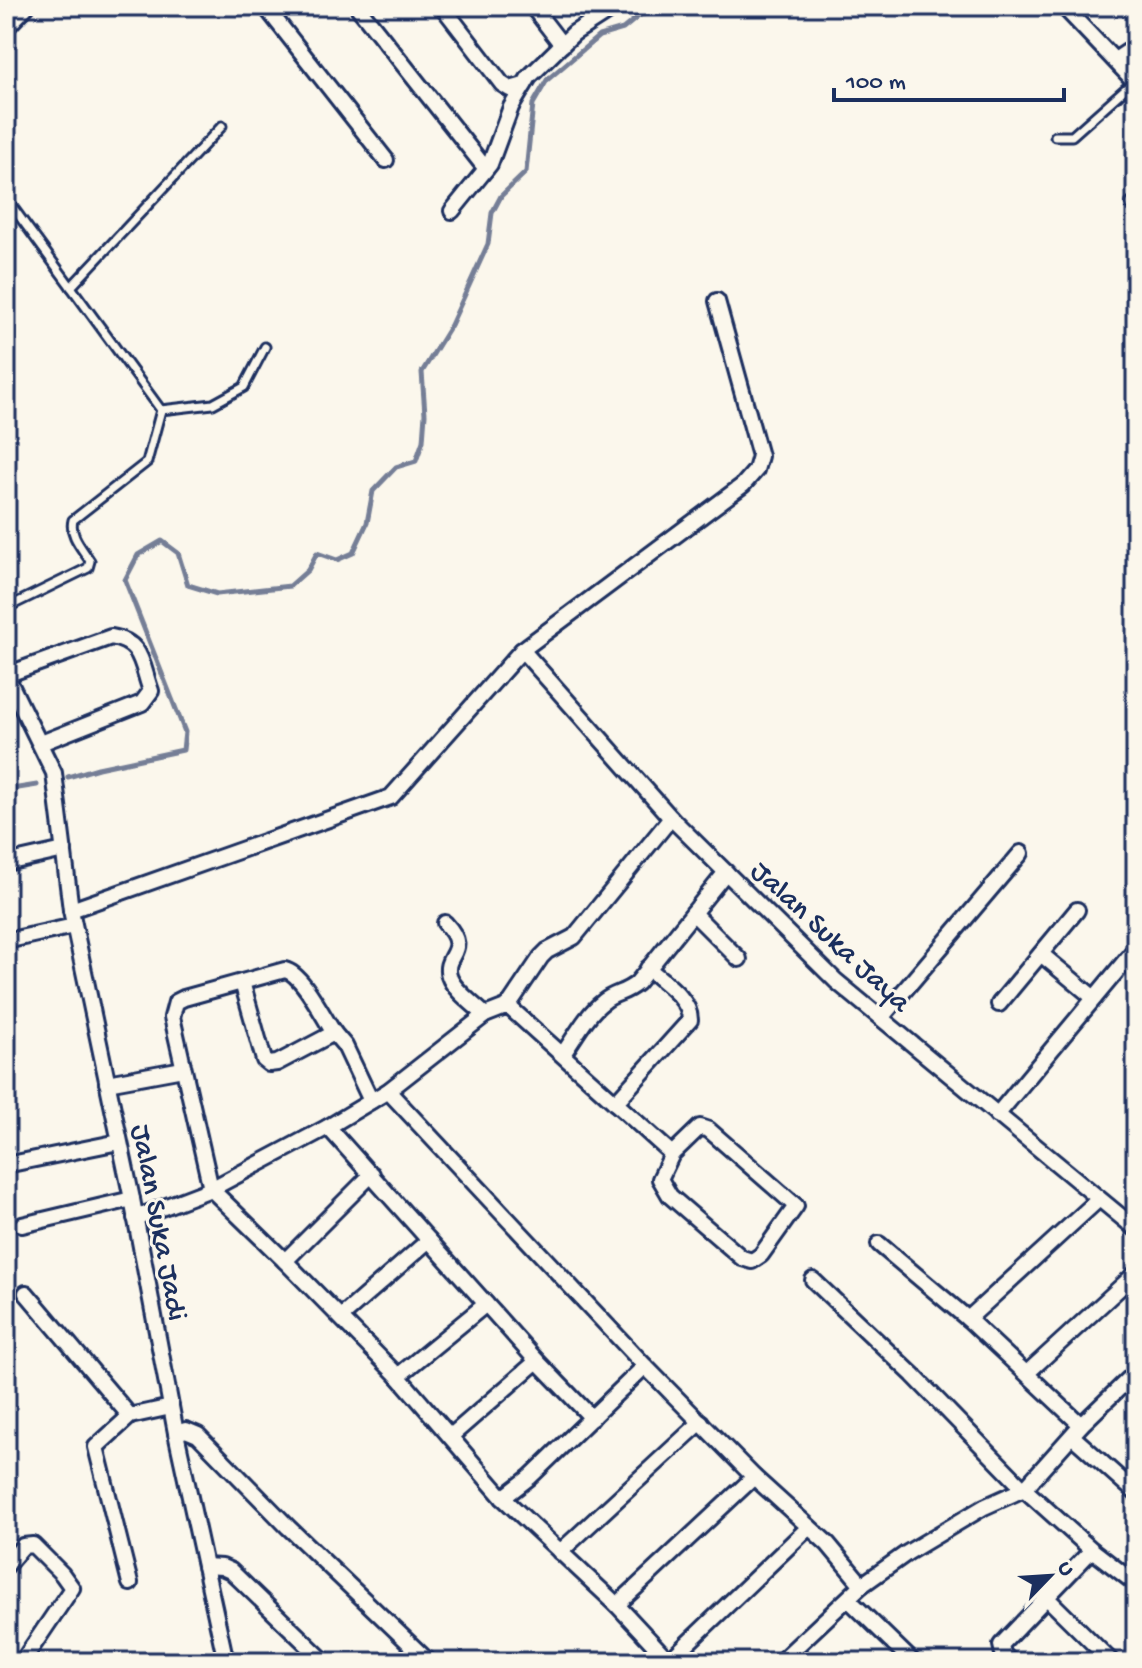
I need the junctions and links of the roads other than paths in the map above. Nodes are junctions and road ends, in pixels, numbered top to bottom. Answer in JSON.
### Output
{"nodes":[{"id":1,"x":27,"y":6,"type":"edge"},
{"id":2,"x":265,"y":6,"type":"edge"},
{"id":3,"x":357,"y":6,"type":"edge"},
{"id":4,"x":442,"y":6,"type":"edge"},
{"id":5,"x":532,"y":6,"type":"edge"},
{"id":6,"x":616,"y":6,"type":"edge"},
{"id":7,"x":1063,"y":6,"type":"edge"},
{"id":8,"x":6,"y":28,"type":"edge"},
{"id":9,"x":562,"y":45,"type":"junction"},
{"id":10,"x":1136,"y":46,"type":"edge"},
{"id":11,"x":1115,"y":60,"type":"junction"},
{"id":12,"x":1135,"y":82,"type":"edge"},
{"id":13,"x":524,"y":85,"type":"junction"},
{"id":14,"x":222,"y":126,"type":"dead end"},
{"id":15,"x":1055,"y":136,"type":"dead end"},
{"id":16,"x":386,"y":160,"type":"dead end"},
{"id":17,"x":486,"y":169,"type":"junction"},
{"id":18,"x":6,"y":198,"type":"edge"},
{"id":19,"x":452,"y":211,"type":"dead end"},
{"id":20,"x":71,"y":287,"type":"junction"},
{"id":21,"x":717,"y":301,"type":"dead end"},
{"id":22,"x":265,"y":347,"type":"dead end"},
{"id":23,"x":161,"y":410,"type":"junction"},
{"id":24,"x":6,"y":608,"type":"edge"},
{"id":25,"x":522,"y":650,"type":"junction"},
{"id":26,"x":6,"y":675,"type":"edge"},
{"id":27,"x":41,"y":743,"type":"junction"},
{"id":28,"x":671,"y":818,"type":"junction"},
{"id":29,"x":64,"y":850,"type":"junction"},
{"id":30,"x":1021,"y":853,"type":"dead end"},
{"id":31,"x":6,"y":863,"type":"edge"},
{"id":32,"x":726,"y":872,"type":"junction"},
{"id":33,"x":71,"y":910,"type":"junction"},
{"id":34,"x":1077,"y":910,"type":"dead end"},
{"id":35,"x":693,"y":913,"type":"junction"},
{"id":36,"x":445,"y":923,"type":"dead end"},
{"id":37,"x":74,"y":926,"type":"junction"},
{"id":38,"x":6,"y":941,"type":"edge"},
{"id":39,"x":1136,"y":948,"type":"edge"},
{"id":40,"x":1041,"y":954,"type":"junction"},
{"id":41,"x":739,"y":959,"type":"dead end"},
{"id":42,"x":648,"y":968,"type":"junction"},
{"id":43,"x":242,"y":982,"type":"junction"},
{"id":44,"x":1094,"y":998,"type":"junction"},
{"id":45,"x":999,"y":1004,"type":"dead end"},
{"id":46,"x":508,"y":1006,"type":"junction"},
{"id":47,"x":485,"y":1015,"type":"junction"},
{"id":48,"x":881,"y":1018,"type":"junction"},
{"id":49,"x":334,"y":1033,"type":"junction"},
{"id":50,"x":563,"y":1054,"type":"junction"},
{"id":51,"x":183,"y":1069,"type":"junction"},
{"id":52,"x":107,"y":1083,"type":"junction"},
{"id":53,"x":388,"y":1091,"type":"junction"},
{"id":54,"x":371,"y":1101,"type":"junction"},
{"id":55,"x":615,"y":1103,"type":"junction"},
{"id":56,"x":997,"y":1115,"type":"junction"},
{"id":57,"x":328,"y":1127,"type":"junction"},
{"id":58,"x":119,"y":1142,"type":"junction"},
{"id":59,"x":672,"y":1154,"type":"junction"},
{"id":60,"x":6,"y":1165,"type":"edge"},
{"id":61,"x":372,"y":1174,"type":"junction"},
{"id":62,"x":211,"y":1189,"type":"junction"},
{"id":63,"x":132,"y":1199,"type":"junction"},
{"id":64,"x":1099,"y":1199,"type":"junction"},
{"id":65,"x":135,"y":1218,"type":"junction"},
{"id":66,"x":22,"y":1225,"type":"dead end"},
{"id":67,"x":1136,"y":1229,"type":"edge"},
{"id":68,"x":429,"y":1240,"type":"junction"},
{"id":69,"x":879,"y":1244,"type":"dead end"},
{"id":70,"x":285,"y":1261,"type":"junction"},
{"id":71,"x":1136,"y":1273,"type":"edge"},
{"id":72,"x":813,"y":1280,"type":"dead end"},
{"id":73,"x":26,"y":1293,"type":"dead end"},
{"id":74,"x":486,"y":1304,"type":"junction"},
{"id":75,"x":341,"y":1317,"type":"junction"},
{"id":76,"x":968,"y":1319,"type":"junction"},
{"id":77,"x":537,"y":1361,"type":"junction"},
{"id":78,"x":645,"y":1366,"type":"junction"},
{"id":79,"x":1136,"y":1372,"type":"edge"},
{"id":80,"x":1027,"y":1373,"type":"junction"},
{"id":81,"x":398,"y":1376,"type":"junction"},
{"id":82,"x":171,"y":1407,"type":"junction"},
{"id":83,"x":130,"y":1416,"type":"junction"},
{"id":84,"x":592,"y":1418,"type":"junction"},
{"id":85,"x":701,"y":1422,"type":"junction"},
{"id":86,"x":1076,"y":1430,"type":"junction"},
{"id":87,"x":176,"y":1433,"type":"junction"},
{"id":88,"x":451,"y":1436,"type":"junction"},
{"id":89,"x":754,"y":1477,"type":"junction"},
{"id":90,"x":1024,"y":1489,"type":"junction"},
{"id":91,"x":1136,"y":1493,"type":"edge"},
{"id":92,"x":503,"y":1498,"type":"junction"},
{"id":93,"x":809,"y":1527,"type":"junction"},
{"id":94,"x":1092,"y":1550,"type":"junction"},
{"id":95,"x":560,"y":1552,"type":"junction"},
{"id":96,"x":6,"y":1566,"type":"edge"},
{"id":97,"x":205,"y":1566,"type":"junction"},
{"id":98,"x":130,"y":1583,"type":"dead end"},
{"id":99,"x":1136,"y":1584,"type":"edge"},
{"id":100,"x":862,"y":1585,"type":"junction"},
{"id":101,"x":1046,"y":1597,"type":"junction"},
{"id":102,"x":848,"y":1599,"type":"junction"},
{"id":103,"x":617,"y":1605,"type":"junction"},
{"id":104,"x":318,"y":1659,"type":"edge"},
{"id":105,"x":789,"y":1659,"type":"edge"},
{"id":106,"x":22,"y":1662,"type":"edge"},
{"id":107,"x":226,"y":1662,"type":"edge"},
{"id":108,"x":429,"y":1662,"type":"edge"},
{"id":109,"x":670,"y":1662,"type":"edge"},
{"id":110,"x":913,"y":1662,"type":"edge"},
{"id":111,"x":1011,"y":1662,"type":"edge"},
{"id":112,"x":1112,"y":1662,"type":"edge"}],
"edges":[{"from":1,"to":8,"type":"street"},
{"from":2,"to":16,"type":"street"},
{"from":3,"to":17,"type":"street"},
{"from":4,"to":13,"type":"street"},
{"from":5,"to":9,"type":"street"},
{"from":6,"to":9,"type":"street"},
{"from":7,"to":11,"type":"street"},
{"from":9,"to":13,"type":"street"},
{"from":10,"to":11,"type":"street"},
{"from":11,"to":12,"type":"street"},
{"from":12,"to":15,"type":"lane"},
{"from":13,"to":17,"type":"street"},
{"from":14,"to":20,"type":"lane"},
{"from":17,"to":19,"type":"street"},
{"from":18,"to":20,"type":"lane"},
{"from":20,"to":23,"type":"lane"},
{"from":21,"to":25,"type":"street"},
{"from":22,"to":23,"type":"lane"},
{"from":23,"to":24,"type":"lane"},
{"from":25,"to":28,"type":"street","name":"Jalan Suka Jaya"},
{"from":25,"to":33,"type":"street"},
{"from":26,"to":27,"type":"street","name":"Jalan Suka Jadi"},
{"from":26,"to":27,"type":"street"},
{"from":27,"to":29,"type":"street","name":"Jalan Suka Jadi"},
{"from":28,"to":32,"type":"street","name":"Jalan Suka Jaya"},
{"from":28,"to":46,"type":"street"},
{"from":29,"to":31,"type":"street"},
{"from":29,"to":33,"type":"street","name":"Jalan Suka Jadi"},
{"from":30,"to":48,"type":"street"},
{"from":32,"to":35,"type":"street"},
{"from":32,"to":48,"type":"street","name":"Jalan Suka Jaya"},
{"from":33,"to":37,"type":"street","name":"Jalan Suka Jadi"},
{"from":34,"to":40,"type":"street"},
{"from":35,"to":41,"type":"street"},
{"from":35,"to":42,"type":"street"},
{"from":36,"to":47,"type":"street"},
{"from":37,"to":38,"type":"street"},
{"from":37,"to":52,"type":"street","name":"Jalan Suka Jadi"},
{"from":39,"to":44,"type":"street"},
{"from":40,"to":44,"type":"street"},
{"from":40,"to":45,"type":"street"},
{"from":42,"to":50,"type":"street"},
{"from":42,"to":55,"type":"street"},
{"from":43,"to":49,"type":"street"},
{"from":43,"to":49,"type":"street"},
{"from":43,"to":51,"type":"street"},
{"from":44,"to":56,"type":"street"},
{"from":46,"to":47,"type":"street"},
{"from":46,"to":50,"type":"street"},
{"from":47,"to":53,"type":"street"},
{"from":48,"to":56,"type":"street","name":"Jalan Suka Jaya"},
{"from":49,"to":54,"type":"street"},
{"from":50,"to":55,"type":"street"},
{"from":51,"to":52,"type":"street"},
{"from":51,"to":62,"type":"street"},
{"from":52,"to":58,"type":"street","name":"Jalan Suka Jadi"},
{"from":53,"to":54,"type":"street"},
{"from":53,"to":78,"type":"street"},
{"from":54,"to":57,"type":"street"},
{"from":55,"to":59,"type":"street"},
{"from":56,"to":64,"type":"street","name":"Jalan Suka Jaya"},
{"from":57,"to":61,"type":"street"},
{"from":57,"to":62,"type":"street"},
{"from":58,"to":60,"type":"street"},
{"from":58,"to":63,"type":"street","name":"Jalan Suka Jadi"},
{"from":59,"to":59,"type":"street"},
{"from":61,"to":68,"type":"street"},
{"from":61,"to":70,"type":"street"},
{"from":62,"to":65,"type":"street"},
{"from":62,"to":70,"type":"street"},
{"from":63,"to":65,"type":"street","name":"Jalan Suka Jadi"},
{"from":63,"to":66,"type":"street"},
{"from":64,"to":67,"type":"street","name":"Jalan Suka Jaya"},
{"from":64,"to":76,"type":"street"},
{"from":65,"to":82,"type":"street","name":"Jalan Suka Jadi"},
{"from":68,"to":74,"type":"street"},
{"from":68,"to":75,"type":"street"},
{"from":69,"to":76,"type":"street"},
{"from":70,"to":75,"type":"street"},
{"from":71,"to":80,"type":"street"},
{"from":72,"to":90,"type":"street"},
{"from":73,"to":83,"type":"street"},
{"from":74,"to":77,"type":"street"},
{"from":74,"to":81,"type":"street"},
{"from":75,"to":81,"type":"street"},
{"from":76,"to":80,"type":"street"},
{"from":77,"to":84,"type":"street"},
{"from":77,"to":88,"type":"street"},
{"from":78,"to":84,"type":"street"},
{"from":78,"to":85,"type":"street"},
{"from":79,"to":86,"type":"street"},
{"from":80,"to":86,"type":"street"},
{"from":81,"to":88,"type":"street"},
{"from":82,"to":83,"type":"street"},
{"from":82,"to":87,"type":"street","name":"Jalan Suka Jadi"},
{"from":83,"to":98,"type":"street"},
{"from":84,"to":92,"type":"street"},
{"from":85,"to":89,"type":"street"},
{"from":85,"to":95,"type":"street"},
{"from":86,"to":90,"type":"street"},
{"from":86,"to":91,"type":"street"},
{"from":87,"to":97,"type":"street","name":"Jalan Suka Jadi"},
{"from":87,"to":108,"type":"street"},
{"from":88,"to":92,"type":"street"},
{"from":89,"to":93,"type":"street"},
{"from":89,"to":103,"type":"street"},
{"from":90,"to":94,"type":"street"},
{"from":90,"to":100,"type":"street"},
{"from":92,"to":95,"type":"street"},
{"from":93,"to":100,"type":"street"},
{"from":93,"to":109,"type":"street"},
{"from":94,"to":99,"type":"street"},
{"from":94,"to":101,"type":"street"},
{"from":95,"to":103,"type":"street"},
{"from":96,"to":106,"type":"street"},
{"from":97,"to":104,"type":"street"},
{"from":97,"to":107,"type":"street","name":"Jalan Suka Jadi"},
{"from":100,"to":102,"type":"street"},
{"from":101,"to":111,"type":"street"},
{"from":101,"to":112,"type":"street"},
{"from":102,"to":105,"type":"street"},
{"from":102,"to":110,"type":"street"},
{"from":103,"to":109,"type":"street"}]}
